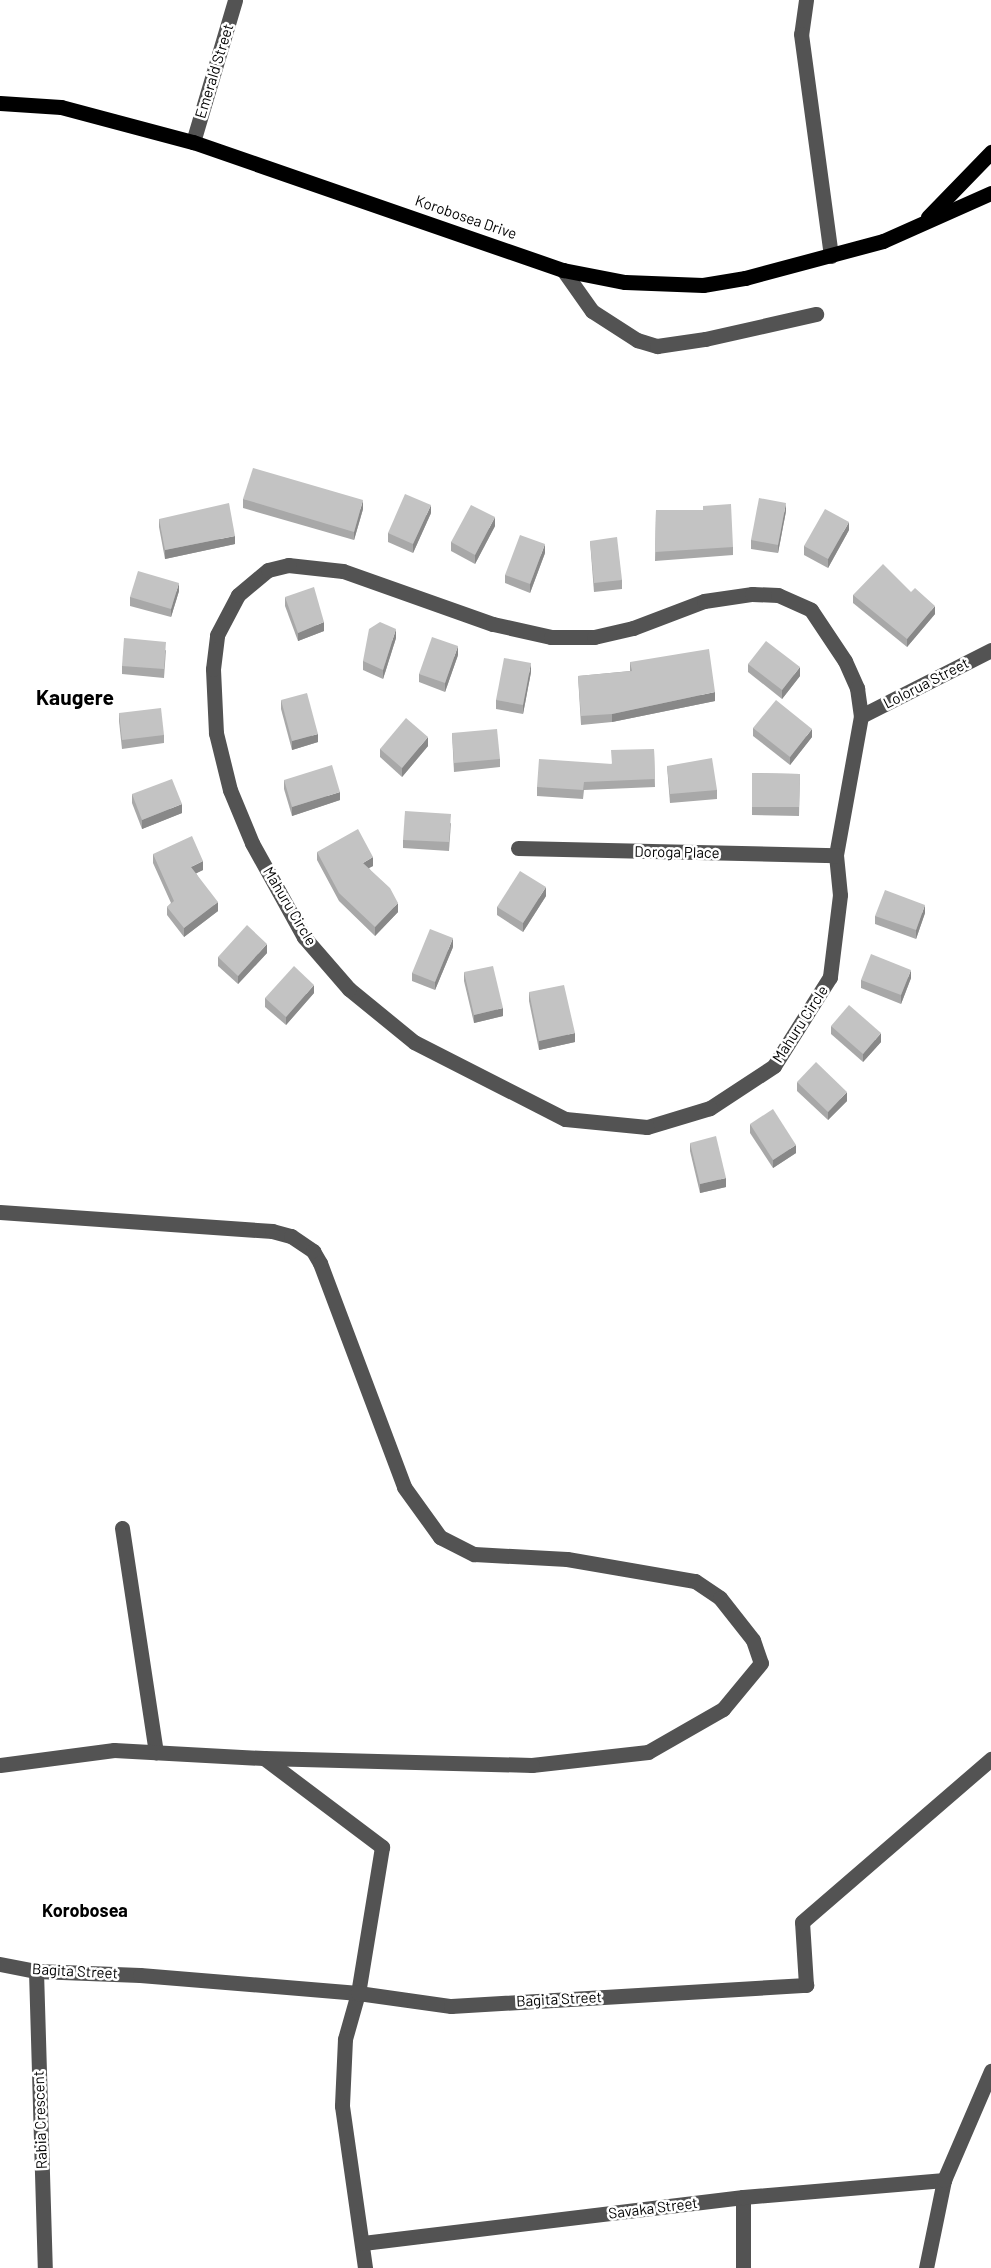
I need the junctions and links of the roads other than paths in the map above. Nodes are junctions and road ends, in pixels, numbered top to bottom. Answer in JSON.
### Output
{"nodes":[{"id":1,"x":235,"y":0,"type":"edge"},
{"id":2,"x":806,"y":0,"type":"edge"},
{"id":3,"x":0,"y":103,"type":"edge"},
{"id":4,"x":193,"y":142,"type":"junction"},
{"id":5,"x":991,"y":152,"type":"edge"},
{"id":6,"x":991,"y":193,"type":"edge"},
{"id":7,"x":923,"y":221,"type":"junction"},
{"id":8,"x":831,"y":256,"type":"junction"},
{"id":9,"x":563,"y":270,"type":"junction"},
{"id":10,"x":816,"y":314,"type":"dead end"},
{"id":11,"x":991,"y":650,"type":"edge"},
{"id":12,"x":861,"y":716,"type":"junction"},
{"id":13,"x":518,"y":848,"type":"dead end"},
{"id":14,"x":836,"y":855,"type":"junction"},
{"id":15,"x":0,"y":1212,"type":"edge"},
{"id":16,"x":122,"y":1528,"type":"dead end"},
{"id":17,"x":156,"y":1752,"type":"junction"},
{"id":18,"x":264,"y":1758,"type":"junction"},
{"id":19,"x":991,"y":1759,"type":"edge"},
{"id":20,"x":0,"y":1765,"type":"edge"},
{"id":21,"x":0,"y":1964,"type":"edge"},
{"id":22,"x":36,"y":1971,"type":"junction"},
{"id":23,"x":358,"y":1993,"type":"junction"},
{"id":24,"x":991,"y":2071,"type":"edge"},
{"id":25,"x":944,"y":2180,"type":"junction"},
{"id":26,"x":743,"y":2197,"type":"junction"},
{"id":27,"x":363,"y":2244,"type":"junction"},
{"id":28,"x":45,"y":2268,"type":"edge"},
{"id":29,"x":365,"y":2268,"type":"edge"},
{"id":30,"x":743,"y":2268,"type":"edge"},
{"id":31,"x":926,"y":2268,"type":"edge"}],
"edges":[{"from":1,"to":4,"type":"street","name":"Emerald Street"},
{"from":2,"to":8,"type":"street"},
{"from":3,"to":4,"type":"main road","name":"Korobosea Drive"},
{"from":4,"to":9,"type":"main road","name":"Korobosea Drive"},
{"from":5,"to":7,"type":"main road","name":"Korobosea Drive"},
{"from":6,"to":7,"type":"main road","name":"Korobosea Drive"},
{"from":7,"to":8,"type":"main road","name":"Korobosea Drive"},
{"from":8,"to":9,"type":"main road","name":"Korobosea Drive"},
{"from":9,"to":10,"type":"street"},
{"from":11,"to":12,"type":"street","name":"Lolorua Street"},
{"from":12,"to":14,"type":"street","name":"Mahuru Circle"},
{"from":12,"to":14,"type":"street","name":"Mahuru Circle"},
{"from":13,"to":14,"type":"street","name":"Doroga Place"},
{"from":15,"to":18,"type":"street"},
{"from":16,"to":17,"type":"street"},
{"from":17,"to":18,"type":"street"},
{"from":17,"to":20,"type":"street"},
{"from":18,"to":23,"type":"street"},
{"from":19,"to":23,"type":"street","name":"Bagita Street"},
{"from":21,"to":22,"type":"street","name":"Bagita Street"},
{"from":22,"to":23,"type":"street","name":"Bagita Street"},
{"from":22,"to":28,"type":"street","name":"Rabia Crescent"},
{"from":23,"to":27,"type":"street"},
{"from":24,"to":25,"type":"street"},
{"from":25,"to":26,"type":"street","name":"Savaka Street"},
{"from":25,"to":31,"type":"street"},
{"from":26,"to":27,"type":"street","name":"Savaka Street"},
{"from":26,"to":30,"type":"street"},
{"from":27,"to":29,"type":"street"}]}
